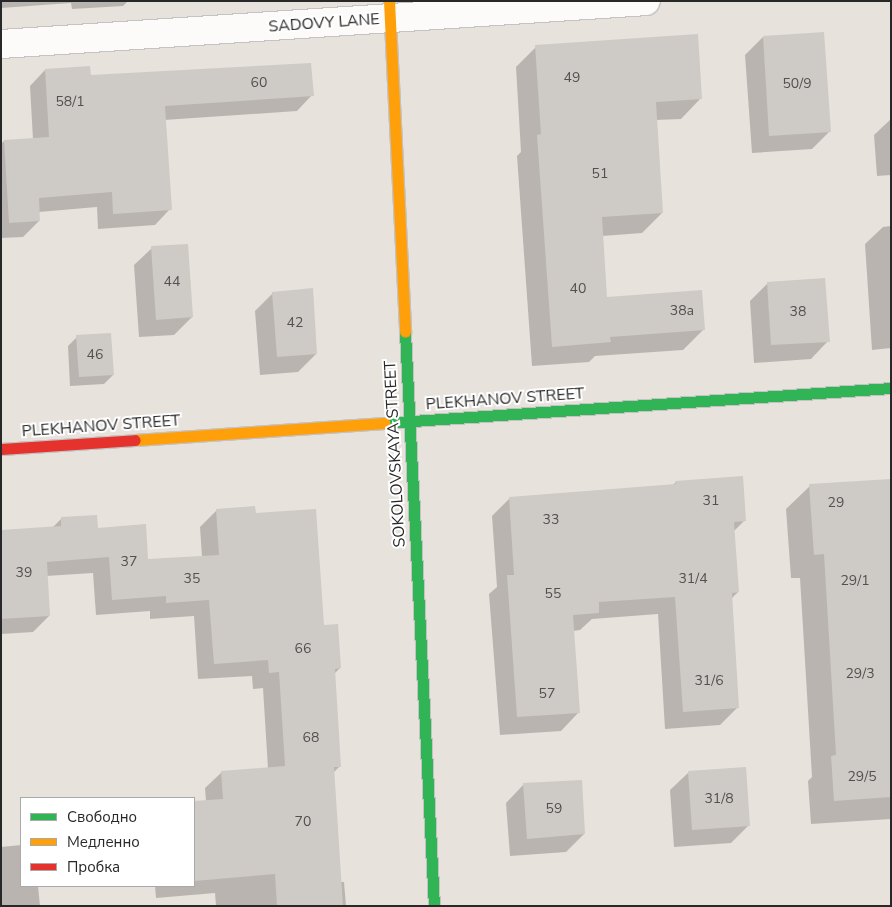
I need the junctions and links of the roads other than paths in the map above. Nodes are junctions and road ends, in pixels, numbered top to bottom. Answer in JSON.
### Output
{"nodes":[{"id":1,"x":646,"y":1,"type":"edge"},
{"id":2,"x":389,"y":10,"type":"edge"},
{"id":3,"x":1,"y":44,"type":"edge"},
{"id":4,"x":891,"y":388,"type":"edge"},
{"id":5,"x":410,"y":422,"type":"junction"},
{"id":6,"x":1,"y":449,"type":"edge"},
{"id":7,"x":434,"y":906,"type":"edge"}],
"edges":[{"from":1,"to":2,"type":"street","name":"SADOVY LANE"},
{"from":2,"to":3,"type":"street","name":"SADOVY LANE"},
{"from":2,"to":5,"type":"street","name":"SOKOLOVSKAYA STREET"},
{"from":4,"to":5,"type":"street","name":"PLEKHANOV STREET"},
{"from":5,"to":6,"type":"street","name":"PLEKHANOV STREET"},
{"from":5,"to":7,"type":"street","name":"SOKOLOVSKAYA STREET"}]}
